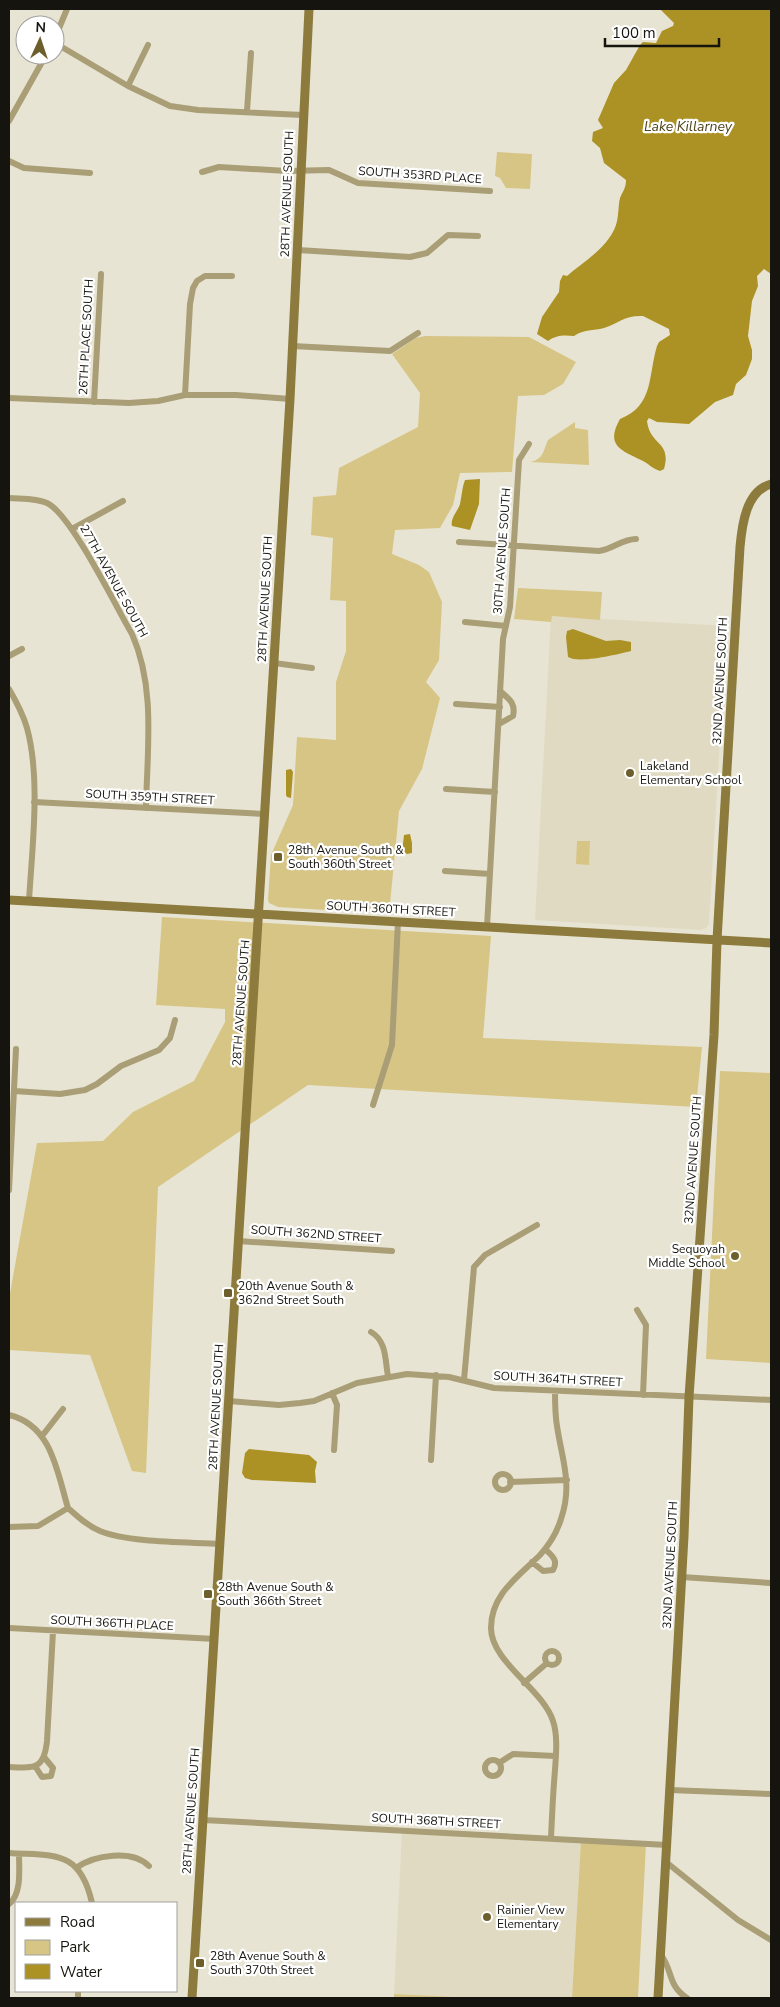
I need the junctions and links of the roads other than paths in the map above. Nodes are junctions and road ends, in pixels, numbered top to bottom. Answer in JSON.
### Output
{"nodes":[{"id":1,"x":308,"y":9,"type":"edge"},
{"id":2,"x":148,"y":45,"type":"dead end"},
{"id":3,"x":65,"y":49,"type":"edge"},
{"id":4,"x":251,"y":53,"type":"dead end"},
{"id":5,"x":40,"y":65,"type":"edge"},
{"id":6,"x":128,"y":86,"type":"junction"},
{"id":7,"x":248,"y":111,"type":"junction"},
{"id":8,"x":304,"y":115,"type":"junction"},
{"id":9,"x":9,"y":121,"type":"edge"},
{"id":10,"x":9,"y":161,"type":"edge"},
{"id":11,"x":301,"y":170,"type":"junction"},
{"id":12,"x":202,"y":172,"type":"dead end"},
{"id":13,"x":90,"y":173,"type":"dead end"},
{"id":14,"x":490,"y":191,"type":"dead end"},
{"id":15,"x":478,"y":236,"type":"dead end"},
{"id":16,"x":298,"y":250,"type":"junction"},
{"id":17,"x":100,"y":274,"type":"dead end"},
{"id":18,"x":232,"y":276,"type":"dead end"},
{"id":19,"x":418,"y":333,"type":"dead end"},
{"id":20,"x":292,"y":346,"type":"junction"},
{"id":21,"x":185,"y":395,"type":"junction"},
{"id":22,"x":9,"y":398,"type":"edge"},
{"id":23,"x":290,"y":399,"type":"junction"},
{"id":24,"x":94,"y":402,"type":"junction"},
{"id":25,"x":529,"y":444,"type":"dead end"},
{"id":26,"x":771,"y":484,"type":"edge"},
{"id":27,"x":9,"y":498,"type":"edge"},
{"id":28,"x":123,"y":501,"type":"dead end"},
{"id":29,"x":72,"y":529,"type":"junction"},
{"id":30,"x":636,"y":539,"type":"dead end"},
{"id":31,"x":459,"y":542,"type":"dead end"},
{"id":32,"x":514,"y":546,"type":"junction"},
{"id":33,"x":465,"y":622,"type":"dead end"},
{"id":34,"x":506,"y":626,"type":"junction"},
{"id":35,"x":22,"y":650,"type":"dead end"},
{"id":36,"x":9,"y":656,"type":"edge"},
{"id":37,"x":274,"y":663,"type":"junction"},
{"id":38,"x":312,"y":668,"type":"dead end"},
{"id":39,"x":9,"y":689,"type":"edge"},
{"id":40,"x":500,"y":691,"type":"junction"},
{"id":41,"x":456,"y":704,"type":"dead end"},
{"id":42,"x":500,"y":707,"type":"junction"},
{"id":43,"x":499,"y":724,"type":"junction"},
{"id":44,"x":446,"y":789,"type":"dead end"},
{"id":45,"x":495,"y":792,"type":"junction"},
{"id":46,"x":34,"y":802,"type":"junction"},
{"id":47,"x":146,"y":808,"type":"junction"},
{"id":48,"x":265,"y":814,"type":"junction"},
{"id":49,"x":445,"y":871,"type":"dead end"},
{"id":50,"x":490,"y":874,"type":"junction"},
{"id":51,"x":9,"y":900,"type":"edge"},
{"id":52,"x":29,"y":901,"type":"junction"},
{"id":53,"x":259,"y":914,"type":"junction"},
{"id":54,"x":398,"y":922,"type":"junction"},
{"id":55,"x":487,"y":927,"type":"junction"},
{"id":56,"x":717,"y":940,"type":"junction"},
{"id":57,"x":771,"y":943,"type":"edge"},
{"id":58,"x":175,"y":1020,"type":"dead end"},
{"id":59,"x":16,"y":1049,"type":"dead end"},
{"id":60,"x":14,"y":1091,"type":"junction"},
{"id":61,"x":373,"y":1105,"type":"dead end"},
{"id":62,"x":9,"y":1190,"type":"edge"},
{"id":63,"x":537,"y":1225,"type":"dead end"},
{"id":64,"x":238,"y":1241,"type":"junction"},
{"id":65,"x":392,"y":1250,"type":"dead end"},
{"id":66,"x":637,"y":1310,"type":"dead end"},
{"id":67,"x":371,"y":1332,"type":"dead end"},
{"id":68,"x":436,"y":1375,"type":"junction"},
{"id":69,"x":388,"y":1376,"type":"junction"},
{"id":70,"x":464,"y":1380,"type":"junction"},
{"id":71,"x":555,"y":1392,"type":"junction"},
{"id":72,"x":332,"y":1393,"type":"junction"},
{"id":73,"x":643,"y":1395,"type":"junction"},
{"id":74,"x":689,"y":1396,"type":"junction"},
{"id":75,"x":771,"y":1400,"type":"edge"},
{"id":76,"x":229,"y":1401,"type":"junction"},
{"id":77,"x":64,"y":1409,"type":"dead end"},
{"id":78,"x":9,"y":1415,"type":"edge"},
{"id":79,"x":42,"y":1436,"type":"junction"},
{"id":80,"x":334,"y":1450,"type":"dead end"},
{"id":81,"x":431,"y":1460,"type":"dead end"},
{"id":82,"x":567,"y":1480,"type":"junction"},
{"id":83,"x":510,"y":1482,"type":"dead end"},
{"id":84,"x":68,"y":1508,"type":"junction"},
{"id":85,"x":9,"y":1527,"type":"edge"},
{"id":86,"x":220,"y":1544,"type":"junction"},
{"id":87,"x":544,"y":1549,"type":"junction"},
{"id":88,"x":532,"y":1562,"type":"junction"},
{"id":89,"x":682,"y":1577,"type":"junction"},
{"id":90,"x":771,"y":1583,"type":"edge"},
{"id":91,"x":9,"y":1628,"type":"edge"},
{"id":92,"x":53,"y":1631,"type":"junction"},
{"id":93,"x":215,"y":1639,"type":"junction"},
{"id":94,"x":547,"y":1663,"type":"dead end"},
{"id":95,"x":524,"y":1683,"type":"junction"},
{"id":96,"x":555,"y":1756,"type":"junction"},
{"id":97,"x":43,"y":1759,"type":"junction"},
{"id":98,"x":499,"y":1763,"type":"dead end"},
{"id":99,"x":35,"y":1766,"type":"junction"},
{"id":100,"x":9,"y":1767,"type":"edge"},
{"id":101,"x":670,"y":1790,"type":"junction"},
{"id":102,"x":771,"y":1794,"type":"edge"},
{"id":103,"x":204,"y":1820,"type":"junction"},
{"id":104,"x":551,"y":1838,"type":"junction"},
{"id":105,"x":666,"y":1845,"type":"junction"},
{"id":106,"x":9,"y":1853,"type":"edge"},
{"id":107,"x":19,"y":1854,"type":"junction"},
{"id":108,"x":666,"y":1862,"type":"junction"},
{"id":109,"x":149,"y":1866,"type":"dead end"},
{"id":110,"x":76,"y":1868,"type":"junction"},
{"id":111,"x":92,"y":1902,"type":"edge"},
{"id":112,"x":9,"y":1904,"type":"edge"},
{"id":113,"x":771,"y":1940,"type":"edge"},
{"id":114,"x":661,"y":1955,"type":"junction"},
{"id":115,"x":192,"y":1998,"type":"edge"},
{"id":116,"x":658,"y":1998,"type":"edge"},
{"id":117,"x":687,"y":1998,"type":"edge"}],
"edges":[{"from":1,"to":8,"type":"street","name":"28TH AVENUE SOUTH"},
{"from":2,"to":6,"type":"street"},
{"from":3,"to":6,"type":"street"},
{"from":4,"to":7,"type":"street"},
{"from":5,"to":9,"type":"street"},
{"from":6,"to":7,"type":"street"},
{"from":7,"to":8,"type":"street"},
{"from":8,"to":11,"type":"street","name":"28TH AVENUE SOUTH"},
{"from":10,"to":13,"type":"street"},
{"from":11,"to":12,"type":"street","name":"SOUTH 353RD PLACE"},
{"from":11,"to":14,"type":"street","name":"SOUTH 353RD PLACE"},
{"from":11,"to":16,"type":"street","name":"28TH AVENUE SOUTH"},
{"from":15,"to":16,"type":"street"},
{"from":16,"to":20,"type":"street","name":"28TH AVENUE SOUTH"},
{"from":17,"to":24,"type":"street","name":"26TH PLACE SOUTH"},
{"from":18,"to":21,"type":"street"},
{"from":19,"to":20,"type":"street"},
{"from":20,"to":23,"type":"street","name":"28TH AVENUE SOUTH"},
{"from":21,"to":23,"type":"street"},
{"from":21,"to":24,"type":"street"},
{"from":22,"to":24,"type":"street"},
{"from":23,"to":37,"type":"street","name":"28TH AVENUE SOUTH"},
{"from":25,"to":32,"type":"street","name":"30TH AVENUE SOUTH"},
{"from":26,"to":56,"type":"street","name":"32ND AVENUE SOUTH"},
{"from":27,"to":29,"type":"street","name":"27TH AVENUE SOUTH"},
{"from":28,"to":29,"type":"street"},
{"from":29,"to":47,"type":"street","name":"27TH AVENUE SOUTH"},
{"from":30,"to":32,"type":"street"},
{"from":31,"to":32,"type":"street"},
{"from":32,"to":34,"type":"street","name":"30TH AVENUE SOUTH"},
{"from":33,"to":34,"type":"street"},
{"from":34,"to":40,"type":"street","name":"30TH AVENUE SOUTH"},
{"from":35,"to":36,"type":"street"},
{"from":37,"to":38,"type":"street"},
{"from":37,"to":48,"type":"street","name":"28TH AVENUE SOUTH"},
{"from":39,"to":46,"type":"street"},
{"from":40,"to":42,"type":"street","name":"30TH AVENUE SOUTH"},
{"from":40,"to":43,"type":"street"},
{"from":41,"to":42,"type":"street"},
{"from":42,"to":43,"type":"street","name":"30TH AVENUE SOUTH"},
{"from":43,"to":45,"type":"street","name":"30TH AVENUE SOUTH"},
{"from":44,"to":45,"type":"street"},
{"from":45,"to":50,"type":"street","name":"30TH AVENUE SOUTH"},
{"from":46,"to":47,"type":"street","name":"SOUTH 359TH STREET"},
{"from":46,"to":52,"type":"street"},
{"from":47,"to":48,"type":"street","name":"SOUTH 359TH STREET"},
{"from":48,"to":53,"type":"street","name":"28TH AVENUE SOUTH"},
{"from":49,"to":50,"type":"street"},
{"from":50,"to":55,"type":"street","name":"30TH AVENUE SOUTH"},
{"from":51,"to":52,"type":"street","name":"SOUTH 360TH STREET"},
{"from":52,"to":53,"type":"street","name":"SOUTH 360TH STREET"},
{"from":53,"to":54,"type":"street","name":"SOUTH 360TH STREET"},
{"from":53,"to":64,"type":"street","name":"28TH AVENUE SOUTH"},
{"from":54,"to":55,"type":"street","name":"SOUTH 360TH STREET"},
{"from":54,"to":61,"type":"street"},
{"from":55,"to":56,"type":"street","name":"SOUTH 360TH STREET"},
{"from":56,"to":57,"type":"street","name":"SOUTH 360TH STREET"},
{"from":56,"to":74,"type":"street","name":"32ND AVENUE SOUTH"},
{"from":58,"to":60,"type":"street"},
{"from":59,"to":60,"type":"street"},
{"from":60,"to":62,"type":"street"},
{"from":63,"to":70,"type":"street"},
{"from":64,"to":65,"type":"street","name":"SOUTH 362ND STREET"},
{"from":64,"to":76,"type":"street","name":"28TH AVENUE SOUTH"},
{"from":66,"to":73,"type":"street"},
{"from":67,"to":69,"type":"street"},
{"from":68,"to":69,"type":"street","name":"SOUTH 364TH STREET"},
{"from":68,"to":70,"type":"street","name":"SOUTH 364TH STREET"},
{"from":68,"to":81,"type":"street"},
{"from":69,"to":72,"type":"street","name":"SOUTH 364TH STREET"},
{"from":70,"to":71,"type":"street","name":"SOUTH 364TH STREET"},
{"from":71,"to":73,"type":"street","name":"SOUTH 364TH STREET"},
{"from":71,"to":82,"type":"street"},
{"from":72,"to":76,"type":"street","name":"SOUTH 364TH STREET"},
{"from":72,"to":80,"type":"street"},
{"from":73,"to":74,"type":"street","name":"SOUTH 364TH STREET"},
{"from":74,"to":75,"type":"street","name":"SOUTH 364TH STREET"},
{"from":74,"to":89,"type":"street","name":"32ND AVENUE SOUTH"},
{"from":76,"to":86,"type":"street","name":"28TH AVENUE SOUTH"},
{"from":77,"to":79,"type":"street"},
{"from":78,"to":79,"type":"street"},
{"from":79,"to":84,"type":"street"},
{"from":82,"to":83,"type":"street"},
{"from":82,"to":87,"type":"street"},
{"from":84,"to":85,"type":"street"},
{"from":84,"to":86,"type":"street"},
{"from":86,"to":93,"type":"street","name":"28TH AVENUE SOUTH"},
{"from":87,"to":88,"type":"street"},
{"from":87,"to":88,"type":"street"},
{"from":88,"to":95,"type":"street"},
{"from":89,"to":90,"type":"street"},
{"from":89,"to":101,"type":"street","name":"32ND AVENUE SOUTH"},
{"from":91,"to":92,"type":"street","name":"SOUTH 366TH PLACE"},
{"from":92,"to":93,"type":"street","name":"SOUTH 366TH PLACE"},
{"from":92,"to":97,"type":"street"},
{"from":93,"to":103,"type":"street","name":"28TH AVENUE SOUTH"},
{"from":94,"to":95,"type":"street"},
{"from":95,"to":96,"type":"street"},
{"from":96,"to":98,"type":"street"},
{"from":96,"to":104,"type":"street"},
{"from":97,"to":99,"type":"street"},
{"from":97,"to":99,"type":"street"},
{"from":99,"to":100,"type":"street"},
{"from":101,"to":102,"type":"street"},
{"from":101,"to":105,"type":"street","name":"32ND AVENUE SOUTH"},
{"from":103,"to":104,"type":"street","name":"SOUTH 368TH STREET"},
{"from":103,"to":115,"type":"street","name":"28TH AVENUE SOUTH"},
{"from":104,"to":105,"type":"street","name":"SOUTH 368TH STREET"},
{"from":105,"to":108,"type":"street","name":"32ND AVENUE SOUTH"},
{"from":106,"to":107,"type":"street"},
{"from":107,"to":110,"type":"street"},
{"from":107,"to":112,"type":"street"},
{"from":108,"to":113,"type":"street"},
{"from":108,"to":114,"type":"street","name":"32ND AVENUE SOUTH"},
{"from":109,"to":110,"type":"street"},
{"from":110,"to":111,"type":"street"},
{"from":114,"to":116,"type":"street","name":"32ND AVENUE SOUTH"},
{"from":114,"to":117,"type":"street"}]}
